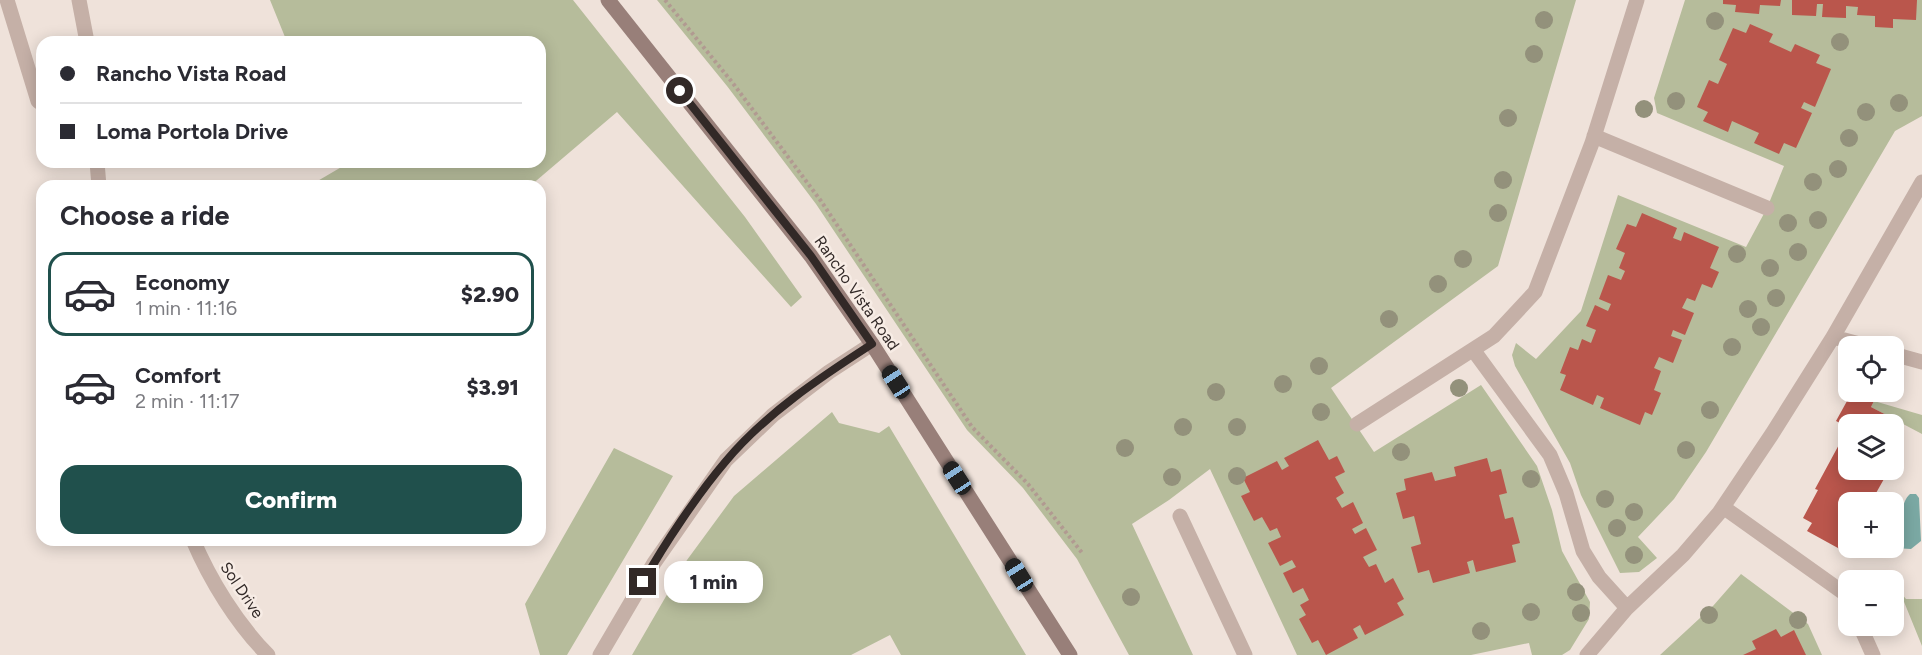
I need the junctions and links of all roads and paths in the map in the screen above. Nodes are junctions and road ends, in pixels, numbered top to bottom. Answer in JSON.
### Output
{"nodes":[{"id":1,"x":7,"y":0,"type":"edge"},
{"id":2,"x":79,"y":0,"type":"edge"},
{"id":3,"x":608,"y":0,"type":"edge"},
{"id":4,"x":665,"y":0,"type":"edge"},
{"id":5,"x":1637,"y":0,"type":"edge"},
{"id":6,"x":86,"y":36,"type":"edge"},
{"id":7,"x":36,"y":94,"type":"edge"},
{"id":8,"x":1594,"y":136,"type":"junction"},
{"id":9,"x":1922,"y":182,"type":"edge"},
{"id":10,"x":1767,"y":208,"type":"dead end"},
{"id":11,"x":1833,"y":337,"type":"junction"},
{"id":12,"x":1838,"y":338,"type":"edge"},
{"id":13,"x":872,"y":344,"type":"junction"},
{"id":14,"x":1474,"y":351,"type":"junction"},
{"id":15,"x":1904,"y":357,"type":"edge"},
{"id":16,"x":1922,"y":362,"type":"edge"},
{"id":17,"x":1357,"y":424,"type":"dead end"},
{"id":18,"x":1723,"y":507,"type":"junction"},
{"id":19,"x":1180,"y":516,"type":"dead end"},
{"id":20,"x":196,"y":546,"type":"edge"},
{"id":21,"x":1083,"y":554,"type":"dead end"},
{"id":22,"x":1838,"y":590,"type":"edge"},
{"id":23,"x":1627,"y":608,"type":"junction"},
{"id":24,"x":1864,"y":636,"type":"edge"},
{"id":25,"x":268,"y":655,"type":"edge"},
{"id":26,"x":600,"y":655,"type":"edge"},
{"id":27,"x":1070,"y":655,"type":"edge"},
{"id":28,"x":1245,"y":655,"type":"edge"},
{"id":29,"x":1587,"y":655,"type":"edge"},
{"id":30,"x":1873,"y":655,"type":"edge"}],
"edges":[{"from":1,"to":7,"type":"street"},
{"from":2,"to":6,"type":"street"},
{"from":3,"to":13,"type":"main road","name":"Rancho Vista Road"},
{"from":4,"to":21,"type":"path"},
{"from":5,"to":8,"type":"street"},
{"from":8,"to":10,"type":"street"},
{"from":8,"to":14,"type":"street"},
{"from":9,"to":11,"type":"street"},
{"from":11,"to":12,"type":"street"},
{"from":11,"to":18,"type":"street"},
{"from":13,"to":26,"type":"street"},
{"from":13,"to":27,"type":"main road","name":"Rancho Vista Road"},
{"from":14,"to":17,"type":"street"},
{"from":14,"to":23,"type":"street"},
{"from":15,"to":16,"type":"street"},
{"from":18,"to":22,"type":"street"},
{"from":18,"to":23,"type":"street"},
{"from":19,"to":28,"type":"street"},
{"from":20,"to":25,"type":"street","name":"Sol Drive"},
{"from":23,"to":29,"type":"street"},
{"from":24,"to":30,"type":"street"}]}
